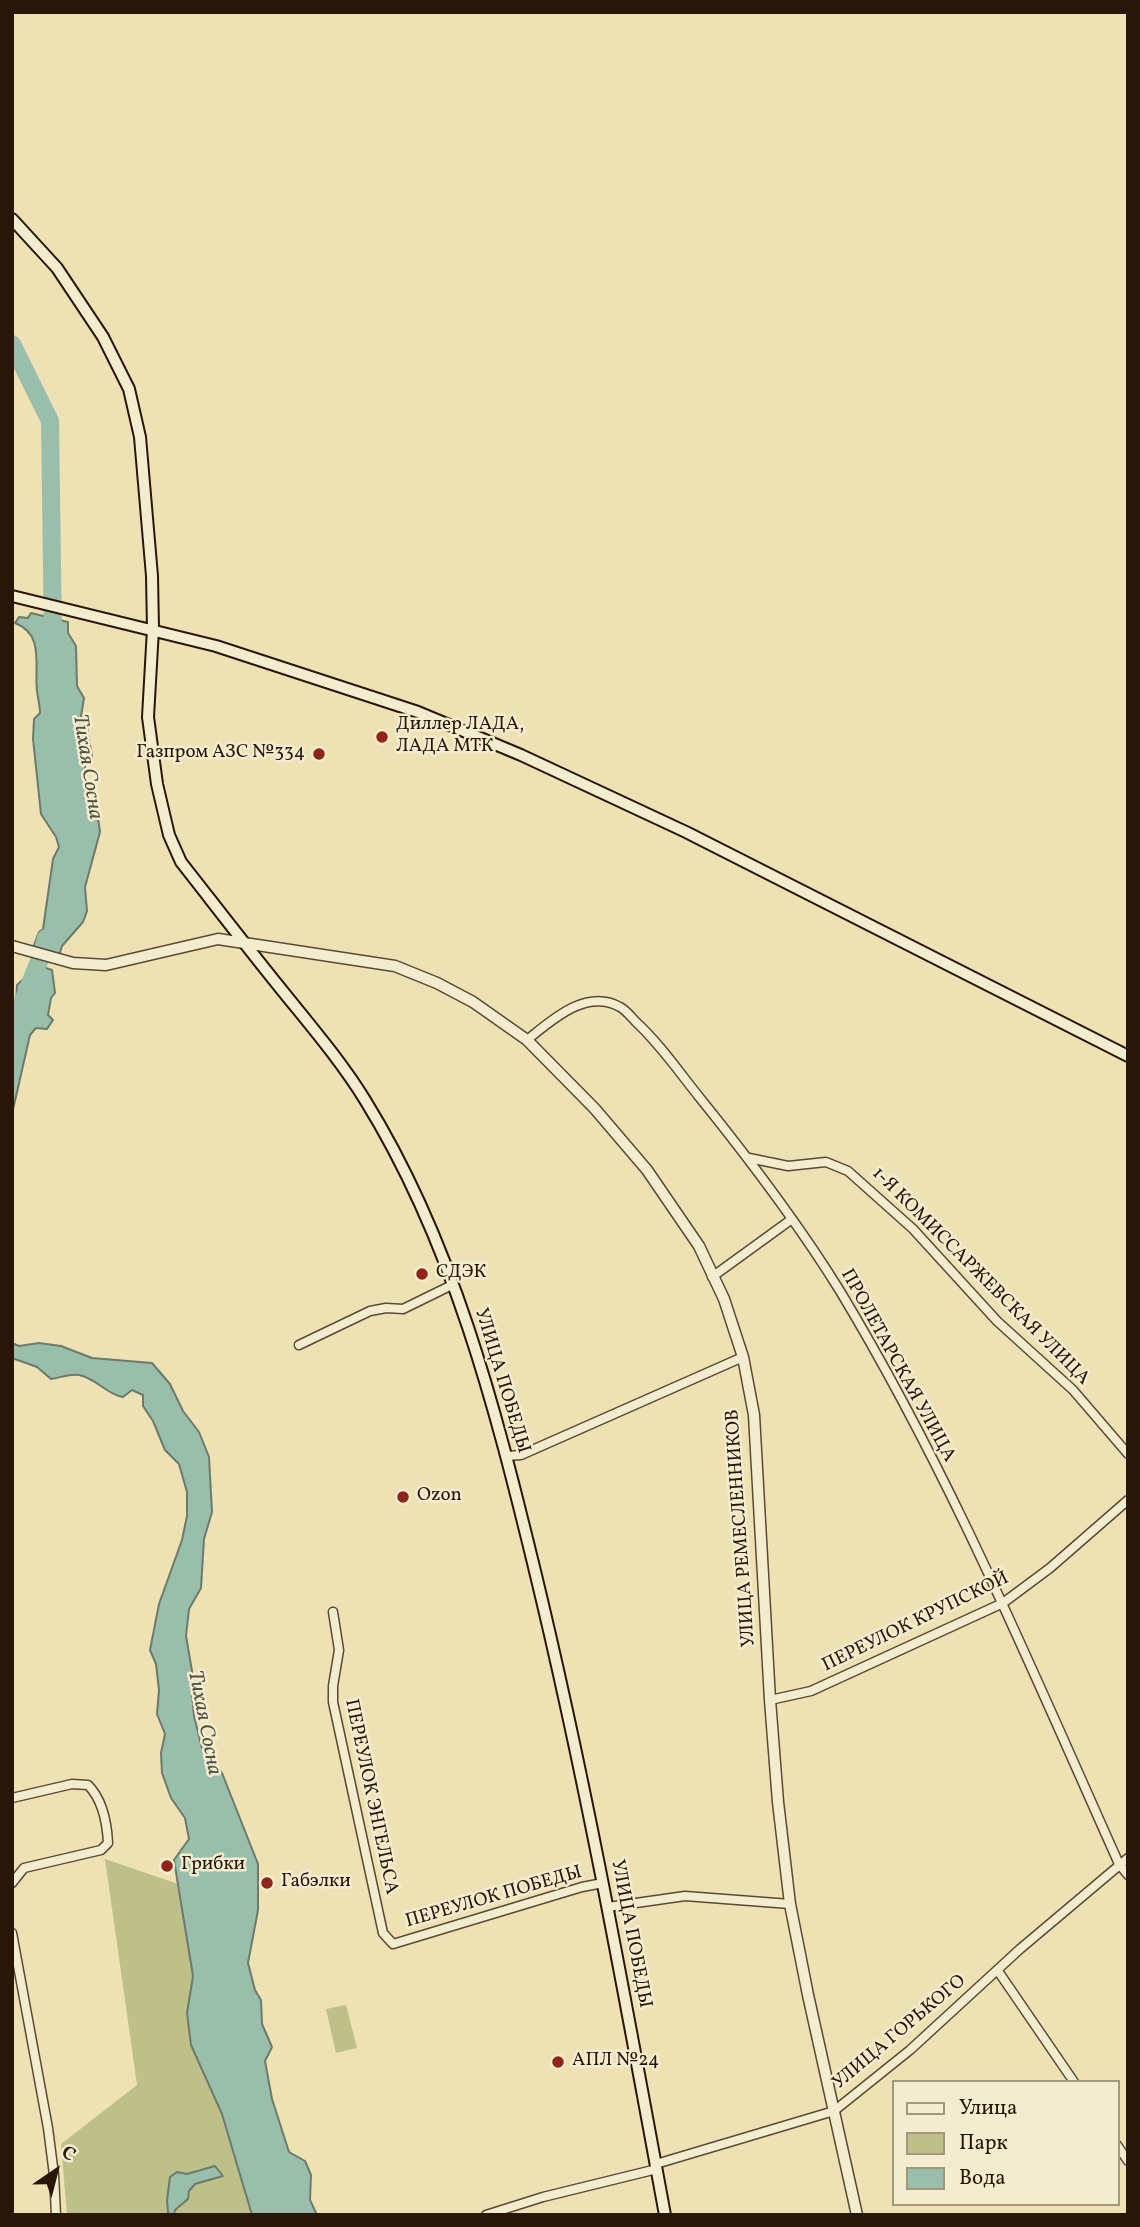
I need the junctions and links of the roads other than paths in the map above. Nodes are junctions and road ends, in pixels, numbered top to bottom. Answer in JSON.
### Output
{"nodes":[{"id":1,"x":12,"y":219,"type":"edge"},
{"id":2,"x":12,"y":596,"type":"edge"},
{"id":3,"x":153,"y":629,"type":"junction"},
{"id":4,"x":245,"y":942,"type":"junction"},
{"id":5,"x":12,"y":946,"type":"edge"},
{"id":6,"x":527,"y":1040,"type":"junction"},
{"id":7,"x":1128,"y":1056,"type":"edge"},
{"id":8,"x":748,"y":1158,"type":"junction"},
{"id":9,"x":792,"y":1219,"type":"junction"},
{"id":10,"x":712,"y":1277,"type":"junction"},
{"id":11,"x":452,"y":1285,"type":"junction"},
{"id":12,"x":299,"y":1345,"type":"dead end"},
{"id":13,"x":743,"y":1357,"type":"junction"},
{"id":14,"x":1128,"y":1454,"type":"edge"},
{"id":15,"x":507,"y":1456,"type":"junction"},
{"id":16,"x":1128,"y":1500,"type":"edge"},
{"id":17,"x":1003,"y":1603,"type":"junction"},
{"id":18,"x":333,"y":1612,"type":"dead end"},
{"id":19,"x":771,"y":1700,"type":"junction"},
{"id":20,"x":12,"y":1798,"type":"edge"},
{"id":21,"x":1128,"y":1858,"type":"edge"},
{"id":22,"x":1119,"y":1864,"type":"junction"},
{"id":23,"x":1128,"y":1875,"type":"edge"},
{"id":24,"x":12,"y":1883,"type":"edge"},
{"id":25,"x":603,"y":1884,"type":"junction"},
{"id":26,"x":790,"y":1904,"type":"junction"},
{"id":27,"x":607,"y":1908,"type":"junction"},
{"id":28,"x":12,"y":1933,"type":"edge"},
{"id":29,"x":393,"y":1944,"type":"joint"},
{"id":30,"x":998,"y":1971,"type":"junction"},
{"id":31,"x":1073,"y":2080,"type":"edge"},
{"id":32,"x":834,"y":2111,"type":"junction"},
{"id":33,"x":656,"y":2167,"type":"junction"},
{"id":34,"x":56,"y":2215,"type":"edge"},
{"id":35,"x":486,"y":2215,"type":"edge"},
{"id":36,"x":665,"y":2215,"type":"edge"},
{"id":37,"x":857,"y":2215,"type":"edge"}],
"edges":[{"from":1,"to":3,"type":"main road","name":"УЛИЦА ПОБЕДЫ"},
{"from":2,"to":3,"type":"main road"},
{"from":3,"to":4,"type":"main road","name":"УЛИЦА ПОБЕДЫ"},
{"from":3,"to":7,"type":"main road"},
{"from":4,"to":5,"type":"street","name":"УЛИЦА РЕМЕСЛЕННИКОВ"},
{"from":4,"to":6,"type":"street","name":"УЛИЦА РЕМЕСЛЕННИКОВ"},
{"from":4,"to":11,"type":"main road","name":"УЛИЦА ПОБЕДЫ"},
{"from":6,"to":8,"type":"street","name":"ПРОЛЕТАРСКАЯ УЛИЦА"},
{"from":6,"to":10,"type":"street","name":"УЛИЦА РЕМЕСЛЕННИКОВ"},
{"from":8,"to":9,"type":"street","name":"ПРОЛЕТАРСКАЯ УЛИЦА"},
{"from":8,"to":14,"type":"street","name":"1-Я КОМИССАРЖЕВСКАЯ УЛИЦА"},
{"from":9,"to":10,"type":"street"},
{"from":9,"to":17,"type":"street","name":"ПРОЛЕТАРСКАЯ УЛИЦА"},
{"from":10,"to":13,"type":"street","name":"УЛИЦА РЕМЕСЛЕННИКОВ"},
{"from":11,"to":12,"type":"street"},
{"from":11,"to":15,"type":"main road","name":"УЛИЦА ПОБЕДЫ"},
{"from":13,"to":15,"type":"street"},
{"from":13,"to":19,"type":"street","name":"УЛИЦА РЕМЕСЛЕННИКОВ"},
{"from":15,"to":25,"type":"main road","name":"УЛИЦА ПОБЕДЫ"},
{"from":16,"to":17,"type":"street","name":"ПЕРЕУЛОК КРУПСКОЙ"},
{"from":17,"to":19,"type":"street","name":"ПЕРЕУЛОК КРУПСКОЙ"},
{"from":17,"to":22,"type":"street","name":"ПРОЛЕТАРСКАЯ УЛИЦА"},
{"from":18,"to":29,"type":"street","name":"ПЕРЕУЛОК ЭНГЕЛЬСА"},
{"from":19,"to":26,"type":"street","name":"УЛИЦА РЕМЕСЛЕННИКОВ"},
{"from":20,"to":24,"type":"street"},
{"from":21,"to":22,"type":"street","name":"УЛИЦА ГОРЬКОГО"},
{"from":22,"to":23,"type":"street","name":"ПРОЛЕТАРСКАЯ УЛИЦА"},
{"from":22,"to":30,"type":"street","name":"УЛИЦА ГОРЬКОГО"},
{"from":25,"to":27,"type":"main road","name":"УЛИЦА ПОБЕДЫ"},
{"from":25,"to":29,"type":"street","name":"ПЕРЕУЛОК ПОБЕДЫ"},
{"from":26,"to":27,"type":"street"},
{"from":26,"to":32,"type":"street","name":"УЛИЦА РЕМЕСЛЕННИКОВ"},
{"from":27,"to":33,"type":"main road","name":"УЛИЦА ПОБЕДЫ"},
{"from":28,"to":34,"type":"street"},
{"from":30,"to":31,"type":"street"},
{"from":30,"to":32,"type":"street","name":"УЛИЦА ГОРЬКОГО"},
{"from":32,"to":33,"type":"street","name":"УЛИЦА ГОРЬКОГО"},
{"from":32,"to":37,"type":"street","name":"УЛИЦА РЕМЕСЛЕННИКОВ"},
{"from":33,"to":35,"type":"street","name":"УЛИЦА ГОРЬКОГО"},
{"from":33,"to":36,"type":"main road","name":"УЛИЦА ПОБЕДЫ"}]}
